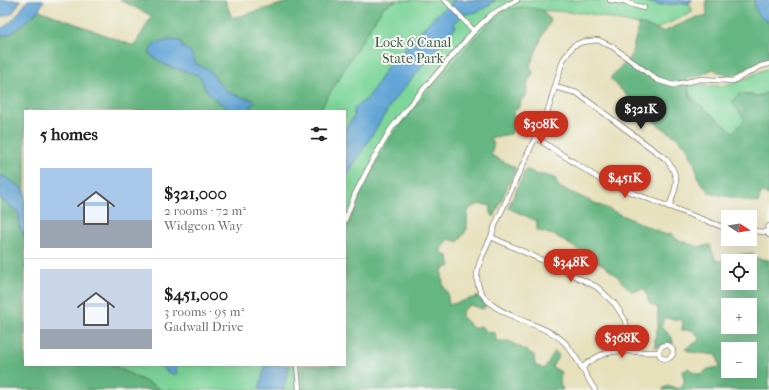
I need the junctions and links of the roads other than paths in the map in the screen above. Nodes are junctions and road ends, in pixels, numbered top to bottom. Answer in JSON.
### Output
{"nodes":[{"id":1,"x":517,"y":0,"type":"edge"},
{"id":2,"x":610,"y":0,"type":"edge"},
{"id":3,"x":446,"y":2,"type":"edge"},
{"id":4,"x":644,"y":8,"type":"dead end"},
{"id":5,"x":474,"y":31,"type":"junction"},
{"id":6,"x":769,"y":64,"type":"edge"},
{"id":7,"x":555,"y":87,"type":"junction"},
{"id":8,"x":535,"y":137,"type":"junction"},
{"id":9,"x":669,"y":207,"type":"junction"},
{"id":10,"x":346,"y":217,"type":"edge"},
{"id":11,"x":721,"y":226,"type":"edge"},
{"id":12,"x":769,"y":226,"type":"edge"},
{"id":13,"x":757,"y":232,"type":"edge"},
{"id":14,"x":768,"y":234,"type":"edge"},
{"id":15,"x":491,"y":237,"type":"junction"},
{"id":16,"x":631,"y":351,"type":"junction"},
{"id":17,"x":660,"y":352,"type":"dead end"},
{"id":18,"x":297,"y":366,"type":"edge"},
{"id":19,"x":582,"y":369,"type":"junction"},
{"id":20,"x":299,"y":390,"type":"edge"},
{"id":21,"x":595,"y":390,"type":"edge"}],
"edges":[{"from":1,"to":5,"type":"street"},
{"from":2,"to":4,"type":"street"},
{"from":3,"to":5,"type":"street"},
{"from":5,"to":10,"type":"street"},
{"from":6,"to":7,"type":"street"},
{"from":7,"to":8,"type":"street"},
{"from":7,"to":9,"type":"street"},
{"from":8,"to":9,"type":"street"},
{"from":8,"to":15,"type":"street"},
{"from":9,"to":11,"type":"street"},
{"from":12,"to":14,"type":"street"},
{"from":13,"to":14,"type":"street"},
{"from":15,"to":16,"type":"street"},
{"from":15,"to":19,"type":"street"},
{"from":16,"to":17,"type":"street"},
{"from":16,"to":19,"type":"street"},
{"from":18,"to":20,"type":"street"},
{"from":19,"to":21,"type":"street"}]}
